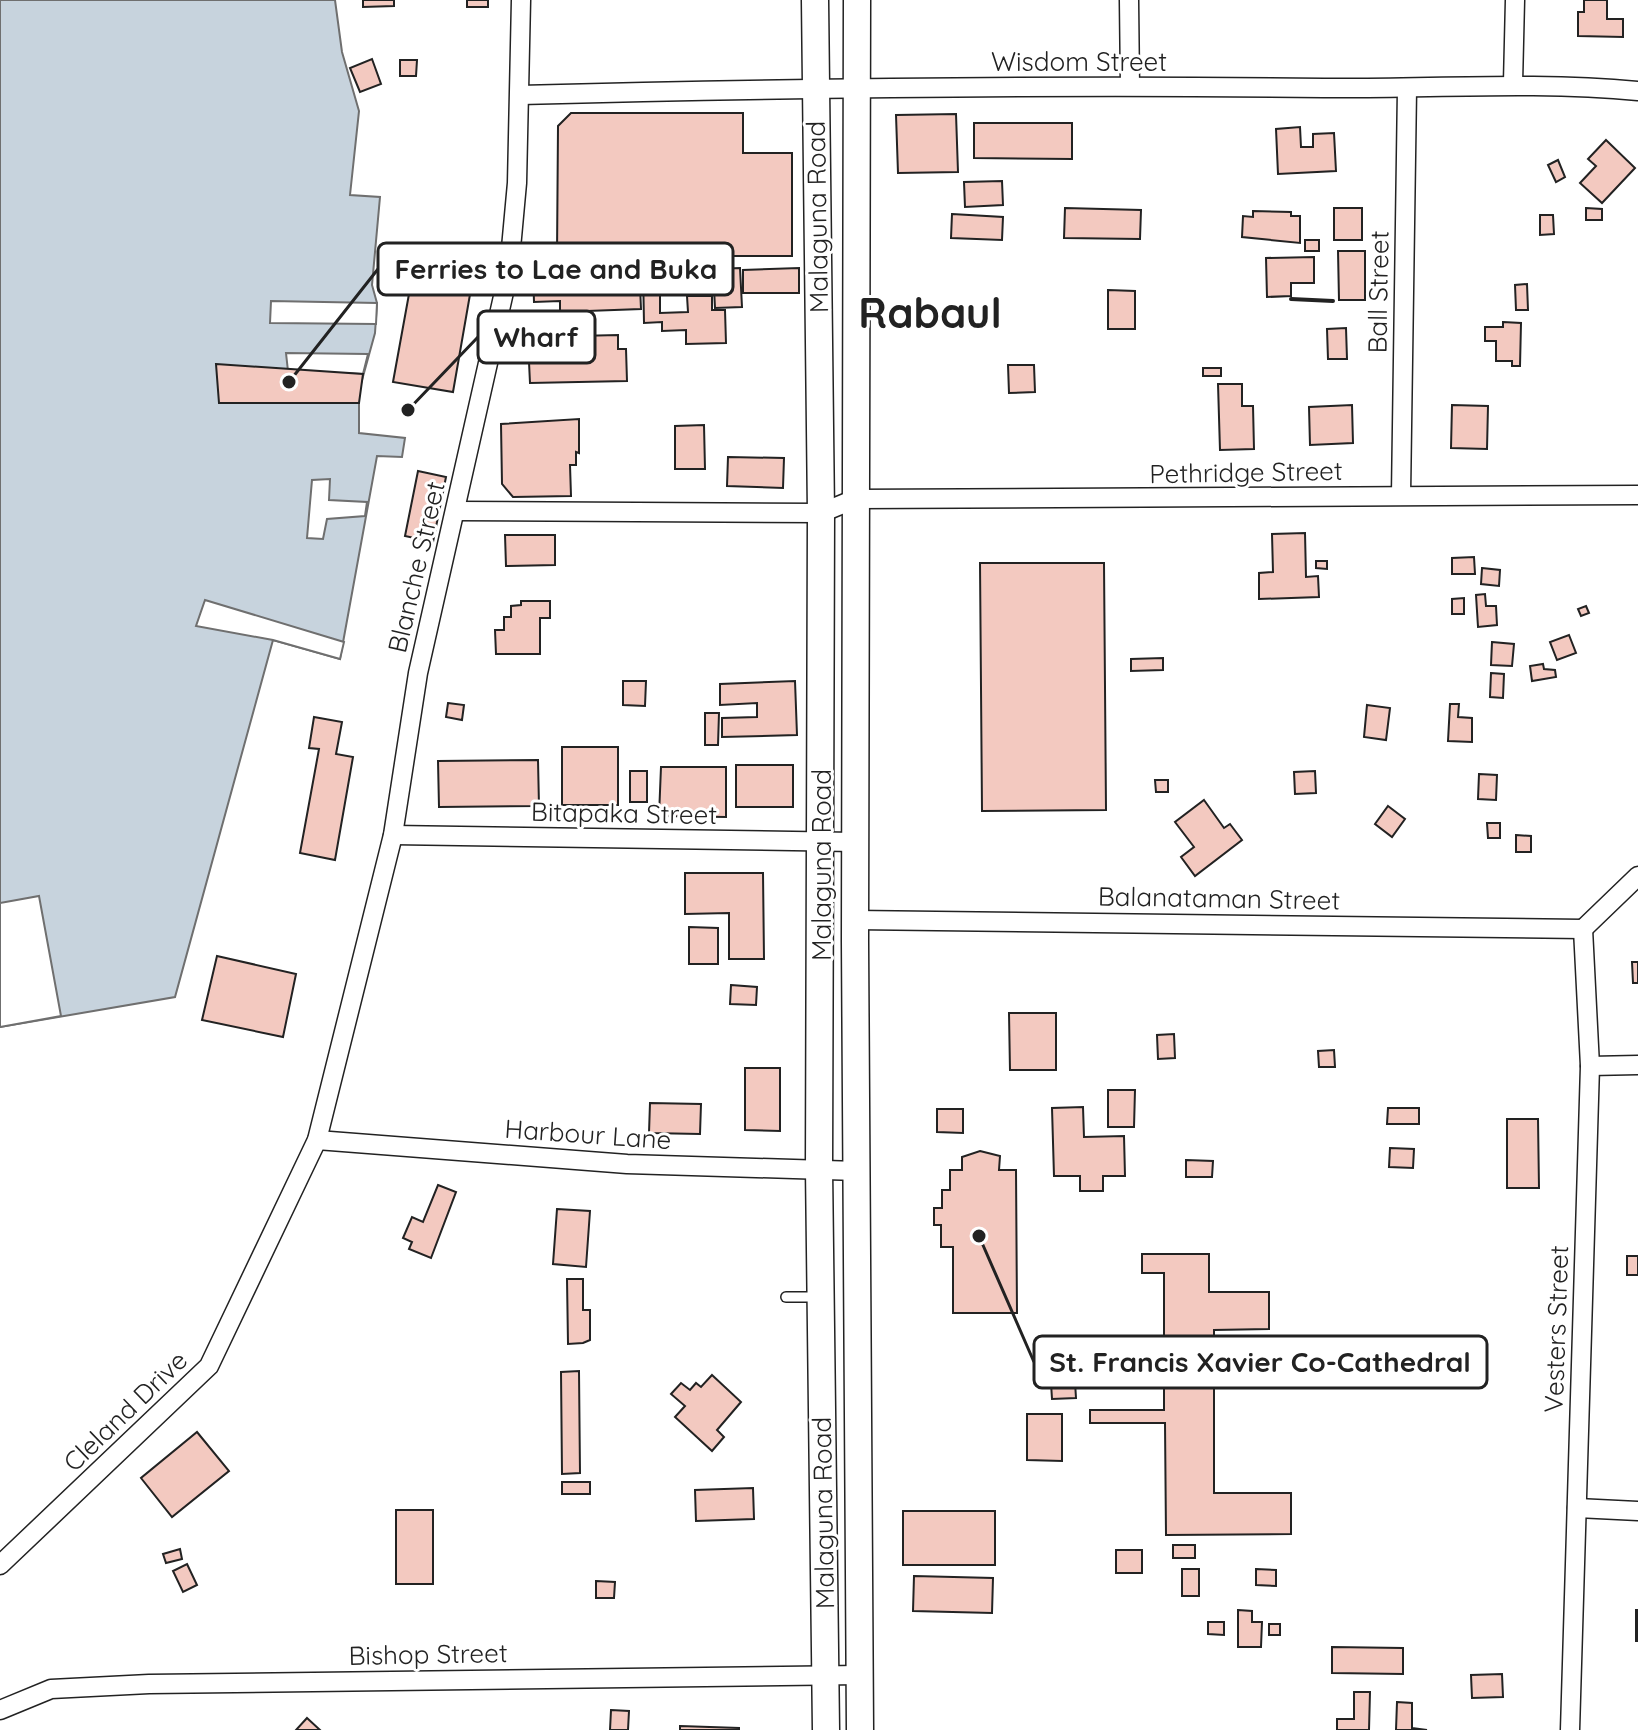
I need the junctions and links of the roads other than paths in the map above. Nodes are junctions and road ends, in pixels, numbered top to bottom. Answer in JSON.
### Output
{"nodes":[{"id":1,"x":521,"y":0,"type":"edge"},
{"id":2,"x":815,"y":0,"type":"edge"},
{"id":3,"x":857,"y":0,"type":"edge"},
{"id":4,"x":1129,"y":0,"type":"edge"},
{"id":5,"x":1515,"y":0,"type":"edge"},
{"id":6,"x":1513,"y":83,"type":"junction"},
{"id":7,"x":1130,"y":86,"type":"junction"},
{"id":8,"x":815,"y":87,"type":"junction"},
{"id":9,"x":858,"y":88,"type":"junction"},
{"id":10,"x":1407,"y":89,"type":"junction"},
{"id":11,"x":1638,"y":91,"type":"edge"},
{"id":12,"x":520,"y":95,"type":"junction"},
{"id":13,"x":1401,"y":495,"type":"junction"},
{"id":14,"x":1638,"y":495,"type":"edge"},
{"id":15,"x":855,"y":499,"type":"junction"},
{"id":16,"x":456,"y":511,"type":"junction"},
{"id":17,"x":821,"y":513,"type":"junction"},
{"id":18,"x":393,"y":835,"type":"junction"},
{"id":19,"x":822,"y":842,"type":"junction"},
{"id":20,"x":855,"y":842,"type":"junction"},
{"id":21,"x":1638,"y":876,"type":"edge"},
{"id":22,"x":855,"y":920,"type":"junction"},
{"id":23,"x":1583,"y":929,"type":"junction"},
{"id":24,"x":1638,"y":1065,"type":"edge"},
{"id":25,"x":1590,"y":1066,"type":"junction"},
{"id":26,"x":317,"y":1140,"type":"junction"},
{"id":27,"x":819,"y":1169,"type":"junction"},
{"id":28,"x":857,"y":1171,"type":"junction"},
{"id":29,"x":786,"y":1297,"type":"dead end"},
{"id":30,"x":821,"y":1297,"type":"junction"},
{"id":31,"x":1577,"y":1508,"type":"junction"},
{"id":32,"x":1638,"y":1511,"type":"edge"},
{"id":33,"x":0,"y":1565,"type":"edge"},
{"id":34,"x":825,"y":1675,"type":"junction"},
{"id":35,"x":860,"y":1675,"type":"junction"},
{"id":36,"x":0,"y":1710,"type":"edge"},
{"id":37,"x":826,"y":1730,"type":"edge"},
{"id":38,"x":860,"y":1730,"type":"edge"},
{"id":39,"x":1570,"y":1730,"type":"edge"}],
"edges":[{"from":1,"to":12,"type":"street","name":"Blanche Street"},
{"from":2,"to":8,"type":"street","name":"Malaguna Road"},
{"from":3,"to":9,"type":"street","name":"Malaguna Road"},
{"from":4,"to":7,"type":"street"},
{"from":5,"to":6,"type":"street"},
{"from":6,"to":10,"type":"street","name":"Wisdom Street"},
{"from":6,"to":11,"type":"street","name":"Wisdom Street"},
{"from":7,"to":9,"type":"street","name":"Wisdom Street"},
{"from":7,"to":10,"type":"street","name":"Wisdom Street"},
{"from":8,"to":9,"type":"street","name":"Wisdom Street"},
{"from":8,"to":12,"type":"street","name":"Wisdom Street"},
{"from":8,"to":17,"type":"street","name":"Malaguna Road"},
{"from":9,"to":15,"type":"street","name":"Malaguna Road"},
{"from":10,"to":13,"type":"street","name":"Ball Street"},
{"from":12,"to":16,"type":"street","name":"Blanche Street"},
{"from":13,"to":14,"type":"street","name":"Pethridge Street"},
{"from":13,"to":15,"type":"street","name":"Pethridge Street"},
{"from":15,"to":17,"type":"street"},
{"from":15,"to":20,"type":"street","name":"Malaguna Road"},
{"from":16,"to":17,"type":"street"},
{"from":16,"to":18,"type":"street","name":"Blanche Street"},
{"from":17,"to":19,"type":"street","name":"Malaguna Road"},
{"from":18,"to":19,"type":"street","name":"Bitapaka Street"},
{"from":18,"to":26,"type":"street","name":"Blanche Street"},
{"from":19,"to":20,"type":"street","name":"Bitapaka Street"},
{"from":19,"to":27,"type":"street","name":"Malaguna Road"},
{"from":20,"to":22,"type":"street","name":"Malaguna Road"},
{"from":21,"to":23,"type":"street"},
{"from":22,"to":23,"type":"street","name":"Balanataman Street"},
{"from":22,"to":28,"type":"street","name":"Malaguna Road"},
{"from":23,"to":25,"type":"street","name":"Vesters Street"},
{"from":24,"to":25,"type":"street"},
{"from":25,"to":31,"type":"street","name":"Vesters Street"},
{"from":26,"to":27,"type":"street","name":"Harbour Lane"},
{"from":26,"to":33,"type":"street","name":"Cleland Drive"},
{"from":27,"to":28,"type":"street","name":"Harbour Lane"},
{"from":27,"to":30,"type":"street","name":"Malaguna Road"},
{"from":28,"to":35,"type":"street","name":"Malaguna Road"},
{"from":29,"to":30,"type":"lane"},
{"from":30,"to":34,"type":"street","name":"Malaguna Road"},
{"from":31,"to":32,"type":"street"},
{"from":31,"to":39,"type":"street","name":"Vesters Street"},
{"from":34,"to":35,"type":"street","name":"Bishop Street"},
{"from":34,"to":36,"type":"street","name":"Bishop Street"},
{"from":34,"to":37,"type":"street","name":"Malaguna Road"},
{"from":35,"to":38,"type":"street","name":"Malaguna Road"}]}
